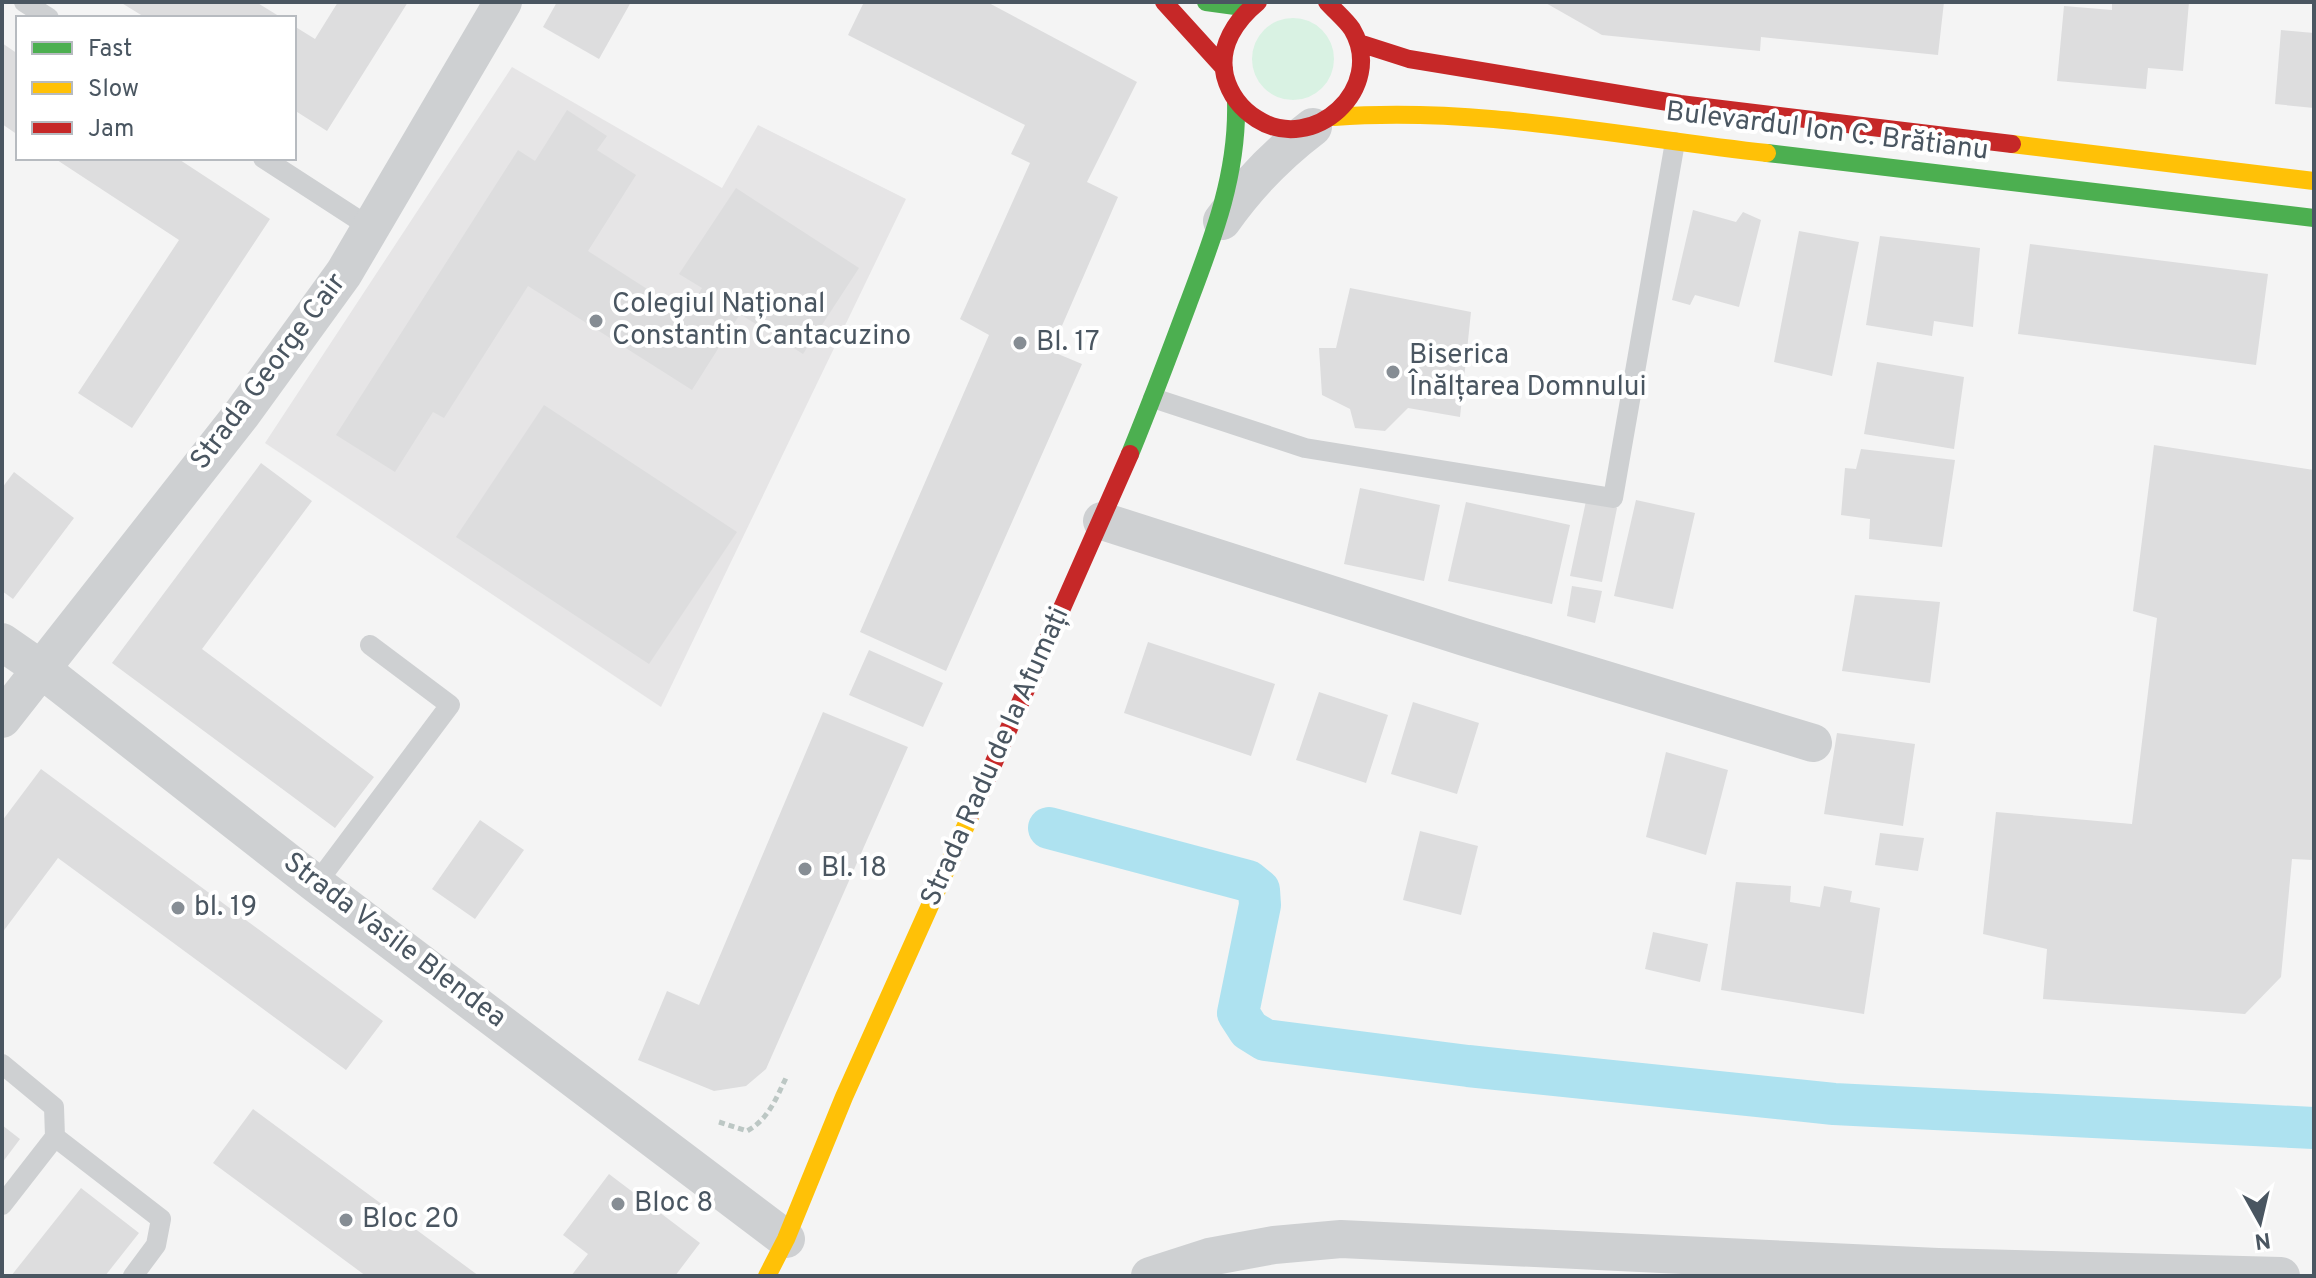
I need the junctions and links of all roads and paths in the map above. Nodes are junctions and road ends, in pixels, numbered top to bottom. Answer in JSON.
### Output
{"nodes":[{"id":1,"x":24,"y":2,"type":"edge"},
{"id":2,"x":503,"y":2,"type":"edge"},
{"id":3,"x":1164,"y":2,"type":"edge"},
{"id":4,"x":1206,"y":2,"type":"edge"},
{"id":5,"x":1327,"y":2,"type":"edge"},
{"id":6,"x":1254,"y":5,"type":"edge"},
{"id":7,"x":46,"y":16,"type":"edge"},
{"id":8,"x":1352,"y":25,"type":"edge"},
{"id":9,"x":1224,"y":68,"type":"junction"},
{"id":10,"x":1236,"y":102,"type":"junction"},
{"id":11,"x":1324,"y":122,"type":"junction"},
{"id":12,"x":1675,"y":142,"type":"junction"},
{"id":13,"x":266,"y":160,"type":"edge"},
{"id":14,"x":2314,"y":181,"type":"edge"},
{"id":15,"x":2314,"y":218,"type":"edge"},
{"id":16,"x":371,"y":228,"type":"junction"},
{"id":17,"x":1214,"y":234,"type":"junction"},
{"id":18,"x":1153,"y":398,"type":"junction"},
{"id":19,"x":1102,"y":521,"type":"junction"},
{"id":20,"x":2,"y":642,"type":"edge"},
{"id":21,"x":370,"y":645,"type":"dead end"},
{"id":22,"x":41,"y":669,"type":"junction"},
{"id":23,"x":2,"y":719,"type":"edge"},
{"id":24,"x":1813,"y":743,"type":"dead end"},
{"id":25,"x":316,"y":884,"type":"junction"},
{"id":26,"x":2,"y":1064,"type":"edge"},
{"id":27,"x":787,"y":1076,"type":"dead end"},
{"id":28,"x":719,"y":1122,"type":"dead end"},
{"id":29,"x":55,"y":1137,"type":"junction"},
{"id":30,"x":2,"y":1205,"type":"edge"},
{"id":31,"x":786,"y":1239,"type":"junction"},
{"id":32,"x":1941,"y":1271,"type":"edge"},
{"id":33,"x":133,"y":1276,"type":"edge"},
{"id":34,"x":767,"y":1276,"type":"edge"},
{"id":35,"x":1150,"y":1276,"type":"edge"},
{"id":36,"x":2281,"y":1276,"type":"edge"}],
"edges":[{"from":1,"to":7,"type":"lane"},
{"from":2,"to":16,"type":"street","name":"Strada George Cair"},
{"from":3,"to":9,"type":"main road"},
{"from":4,"to":6,"type":"main road"},
{"from":5,"to":8,"type":"main road"},
{"from":6,"to":9,"type":"main road"},
{"from":8,"to":11,"type":"main road"},
{"from":8,"to":14,"type":"main road","name":"Bulevardul Ion C. Brătianu"},
{"from":9,"to":10,"type":"main road"},
{"from":10,"to":11,"type":"main road","name":"Bulevardul Ion C. Brătianu"},
{"from":10,"to":17,"type":"main road","name":"Strada Radu de la Afumați"},
{"from":11,"to":12,"type":"main road","name":"Bulevardul Ion C. Brătianu"},
{"from":11,"to":17,"type":"street","name":"Strada Radu de la Afumați"},
{"from":12,"to":15,"type":"main road","name":"Bulevardul Ion C. Brătianu"},
{"from":12,"to":18,"type":"lane"},
{"from":13,"to":16,"type":"lane"},
{"from":16,"to":22,"type":"street","name":"Strada George Cair"},
{"from":17,"to":18,"type":"main road","name":"Strada Radu de la Afumați"},
{"from":18,"to":19,"type":"main road","name":"Strada Radu de la Afumați"},
{"from":19,"to":24,"type":"street"},
{"from":19,"to":31,"type":"main road","name":"Strada Radu de la Afumați"},
{"from":20,"to":22,"type":"street","name":"Strada Vasile Blendea"},
{"from":21,"to":25,"type":"lane"},
{"from":22,"to":23,"type":"street","name":"Strada George Cair"},
{"from":22,"to":25,"type":"street","name":"Strada Vasile Blendea"},
{"from":25,"to":31,"type":"street","name":"Strada Vasile Blendea"},
{"from":26,"to":29,"type":"lane"},
{"from":27,"to":28,"type":"path"},
{"from":29,"to":30,"type":"lane"},
{"from":29,"to":33,"type":"lane"},
{"from":31,"to":34,"type":"main road","name":"Strada Radu de la Afumați"},
{"from":32,"to":35,"type":"street"},
{"from":32,"to":36,"type":"street"}]}
